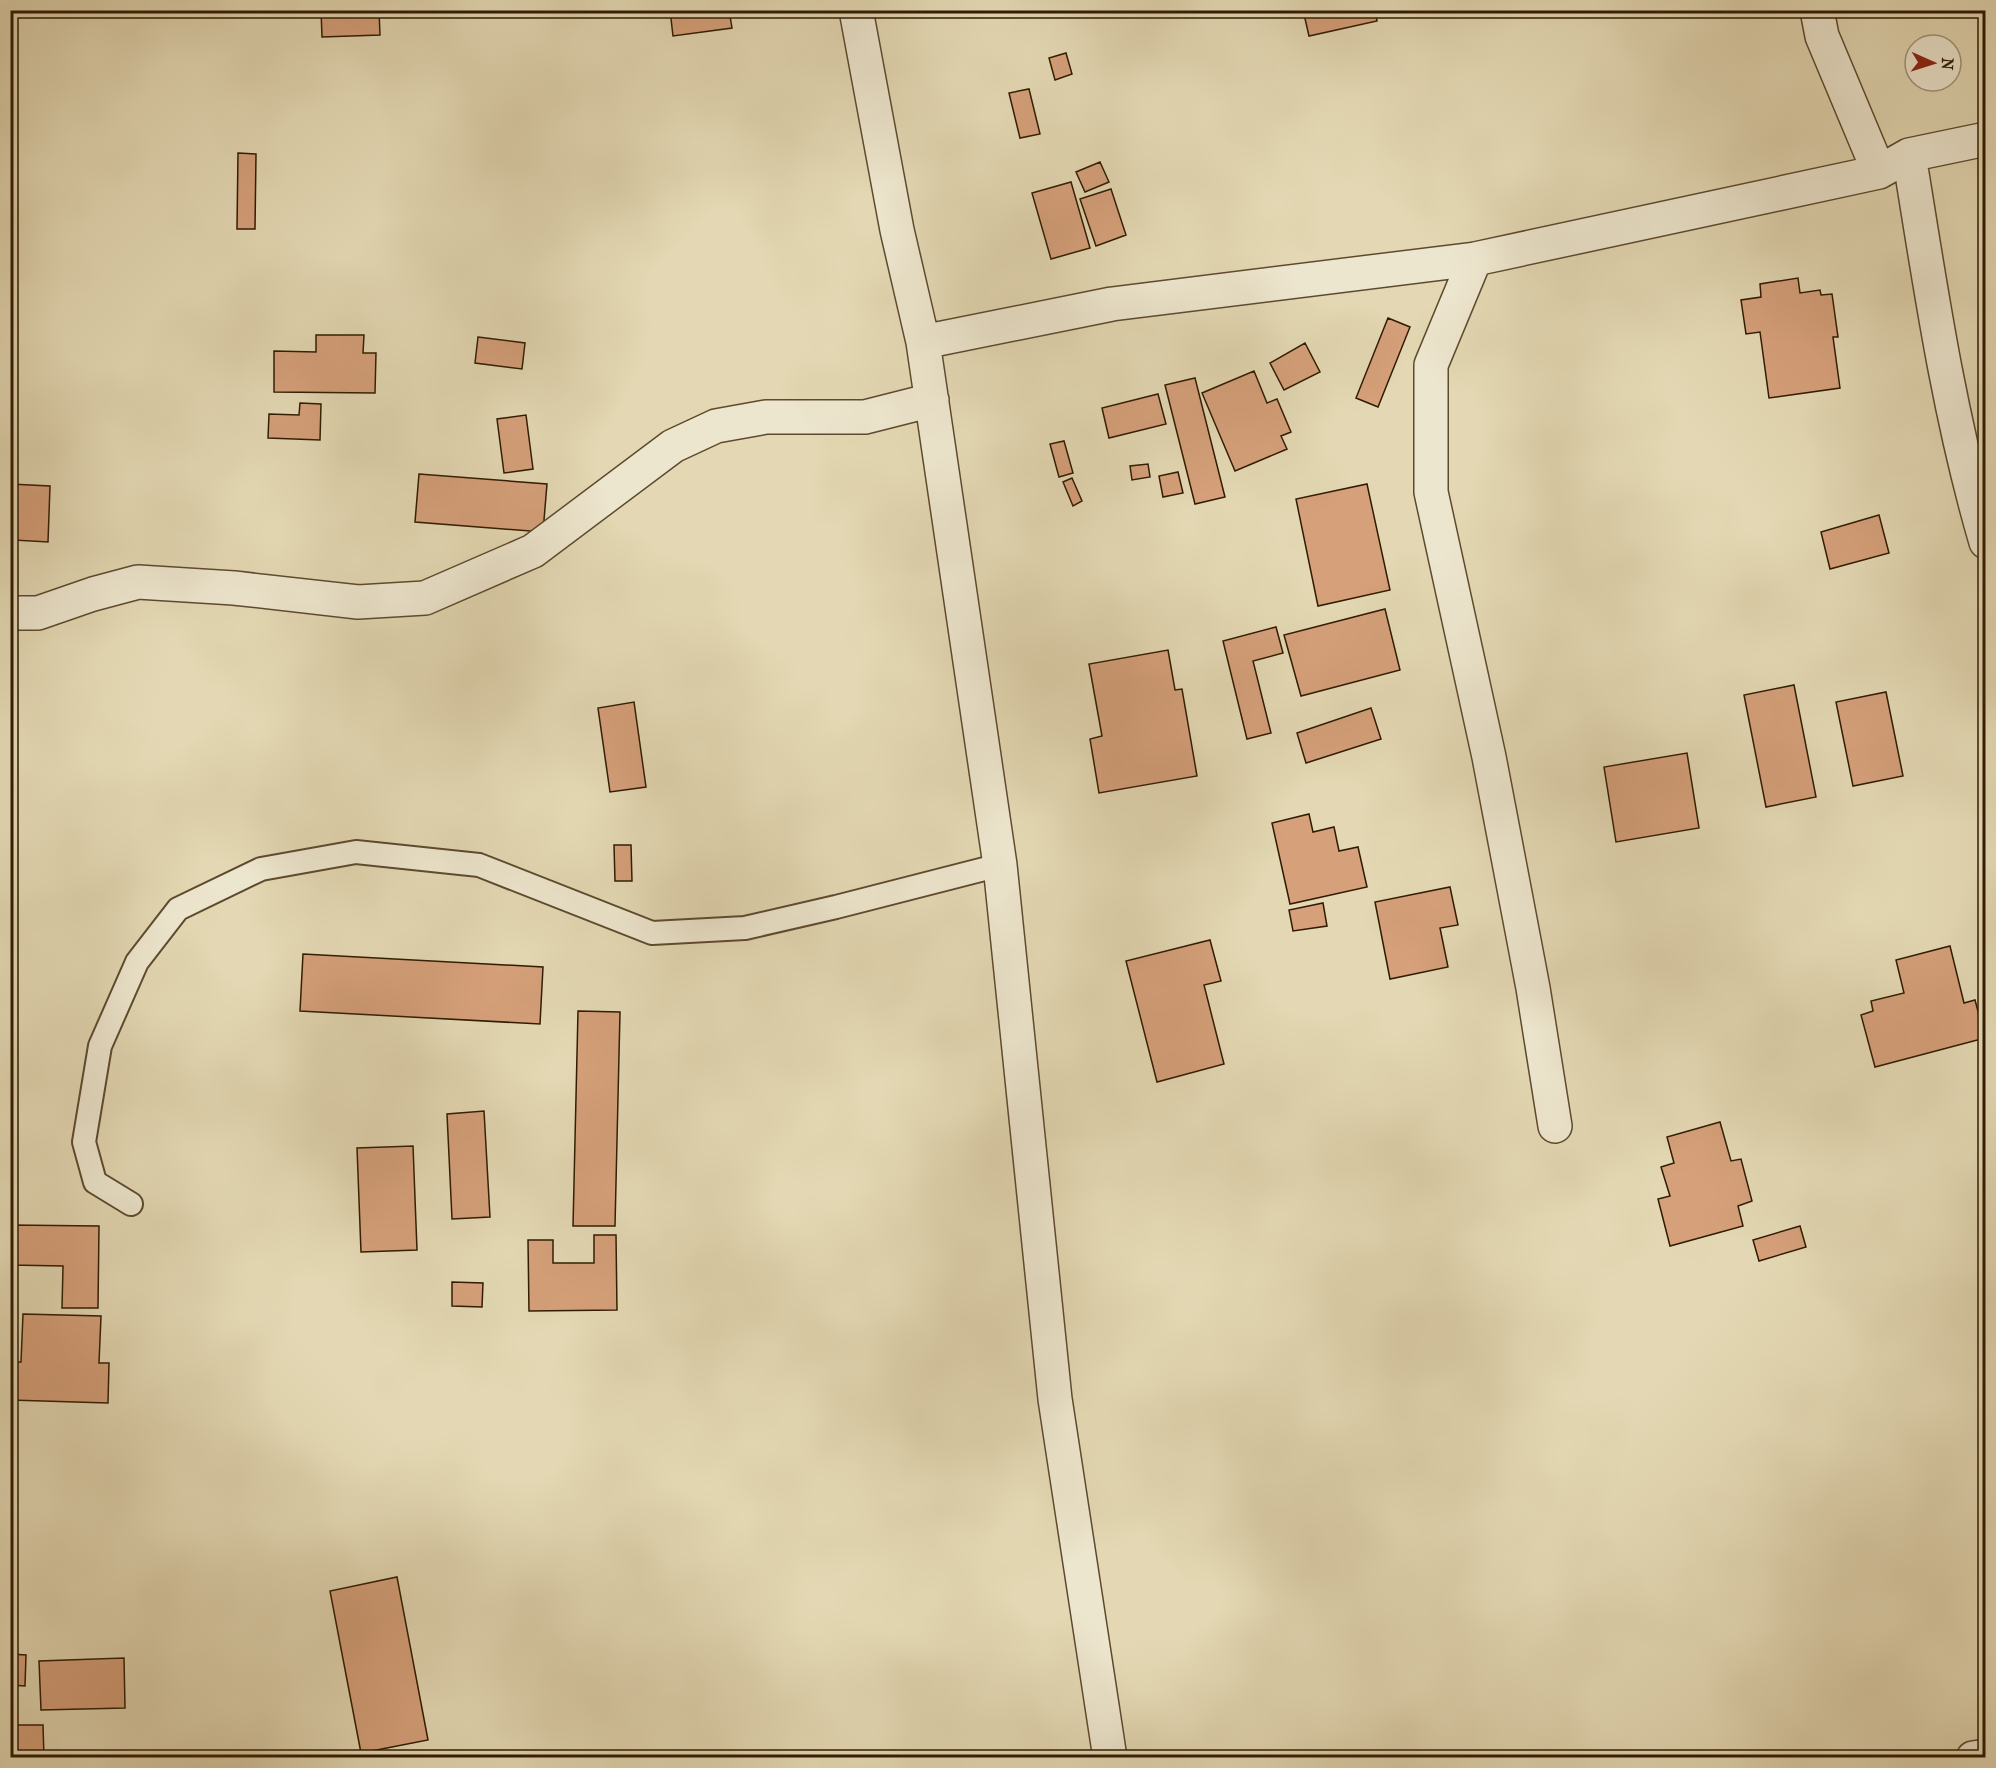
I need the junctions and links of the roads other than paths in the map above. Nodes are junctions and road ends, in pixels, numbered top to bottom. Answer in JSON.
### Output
{"nodes":[{"id":1,"x":856,"y":10,"type":"edge"},
{"id":2,"x":1817,"y":10,"type":"edge"},
{"id":3,"x":1986,"y":139,"type":"edge"},
{"id":4,"x":1909,"y":155,"type":"junction"},
{"id":5,"x":1879,"y":172,"type":"junction"},
{"id":6,"x":1475,"y":259,"type":"junction"},
{"id":7,"x":923,"y":342,"type":"junction"},
{"id":8,"x":932,"y":400,"type":"junction"},
{"id":9,"x":1986,"y":542,"type":"edge"},
{"id":10,"x":10,"y":613,"type":"edge"},
{"id":11,"x":1000,"y":865,"type":"junction"},
{"id":12,"x":1555,"y":1126,"type":"dead end"},
{"id":13,"x":131,"y":1204,"type":"dead end"},
{"id":14,"x":1986,"y":1756,"type":"edge"},
{"id":15,"x":1110,"y":1758,"type":"edge"},
{"id":16,"x":1973,"y":1758,"type":"edge"}],
"edges":[{"from":1,"to":7,"type":"street"},
{"from":2,"to":5,"type":"street"},
{"from":3,"to":4,"type":"street"},
{"from":4,"to":5,"type":"street"},
{"from":4,"to":9,"type":"street"},
{"from":5,"to":6,"type":"street"},
{"from":6,"to":7,"type":"street"},
{"from":6,"to":12,"type":"street"},
{"from":7,"to":8,"type":"street"},
{"from":8,"to":10,"type":"street"},
{"from":8,"to":11,"type":"street"},
{"from":11,"to":13,"type":"lane"},
{"from":11,"to":15,"type":"street"},
{"from":14,"to":16,"type":"street"}]}
